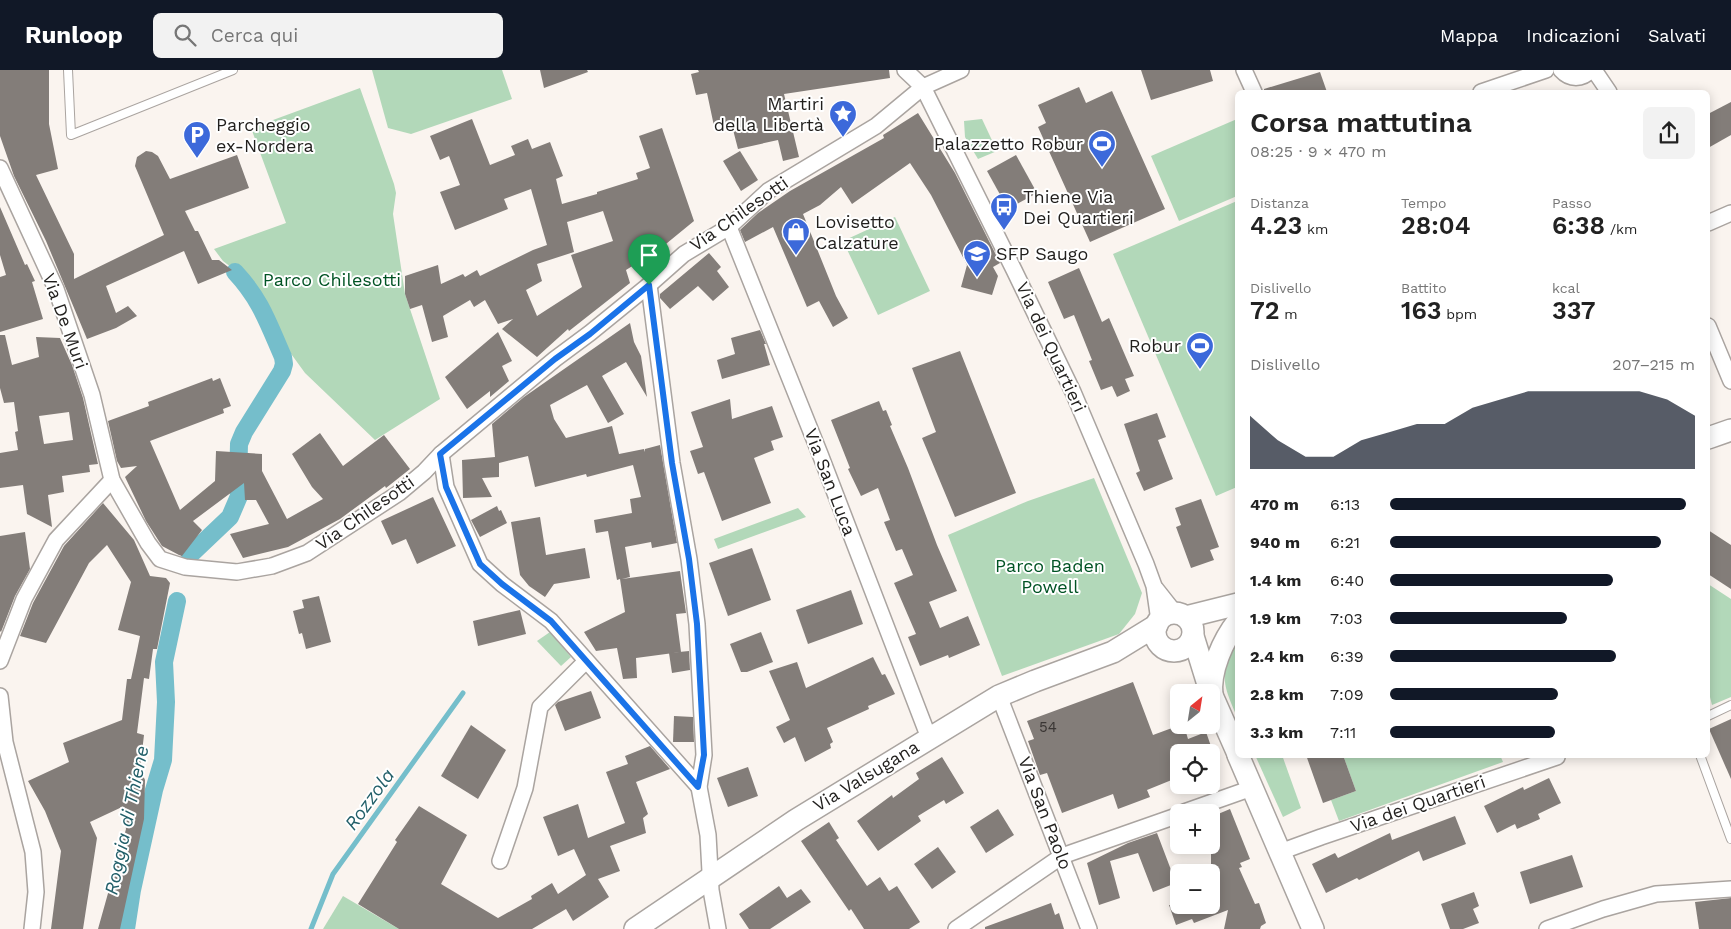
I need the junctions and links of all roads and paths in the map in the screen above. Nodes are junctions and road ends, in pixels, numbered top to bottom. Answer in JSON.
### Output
{"nodes":[{"id":1,"x":68,"y":70,"type":"edge"},
{"id":2,"x":233,"y":70,"type":"edge"},
{"id":3,"x":905,"y":70,"type":"edge"},
{"id":4,"x":961,"y":70,"type":"edge"},
{"id":5,"x":1244,"y":70,"type":"edge"},
{"id":6,"x":1546,"y":70,"type":"edge"},
{"id":7,"x":1562,"y":70,"type":"edge"},
{"id":8,"x":1592,"y":70,"type":"edge"},
{"id":9,"x":923,"y":88,"type":"junction"},
{"id":10,"x":1253,"y":90,"type":"edge"},
{"id":11,"x":1487,"y":90,"type":"edge"},
{"id":12,"x":1607,"y":90,"type":"edge"},
{"id":13,"x":0,"y":168,"type":"edge"},
{"id":14,"x":1731,"y":213,"type":"edge"},
{"id":15,"x":1710,"y":222,"type":"edge"},
{"id":16,"x":729,"y":226,"type":"junction"},
{"id":17,"x":649,"y":285,"type":"junction"},
{"id":18,"x":1710,"y":331,"type":"edge"},
{"id":19,"x":1731,"y":381,"type":"edge"},
{"id":20,"x":1731,"y":430,"type":"edge"},
{"id":21,"x":1710,"y":437,"type":"edge"},
{"id":22,"x":440,"y":454,"type":"junction"},
{"id":23,"x":112,"y":480,"type":"junction"},
{"id":24,"x":1235,"y":610,"type":"edge"},
{"id":25,"x":1235,"y":615,"type":"edge"},
{"id":26,"x":1177,"y":625,"type":"junction"},
{"id":27,"x":1172,"y":650,"type":"junction"},
{"id":28,"x":1113,"y":652,"type":"junction"},
{"id":29,"x":0,"y":661,"type":"edge"},
{"id":30,"x":586,"y":661,"type":"junction"},
{"id":31,"x":1204,"y":684,"type":"edge"},
{"id":32,"x":1206,"y":684,"type":"edge"},
{"id":33,"x":1211,"y":684,"type":"edge"},
{"id":34,"x":0,"y":696,"type":"edge"},
{"id":35,"x":999,"y":696,"type":"junction"},
{"id":36,"x":1731,"y":705,"type":"edge"},
{"id":37,"x":1220,"y":714,"type":"edge"},
{"id":38,"x":1710,"y":715,"type":"edge"},
{"id":39,"x":929,"y":738,"type":"junction"},
{"id":40,"x":1235,"y":747,"type":"edge"},
{"id":41,"x":1240,"y":758,"type":"edge"},
{"id":42,"x":1554,"y":758,"type":"edge"},
{"id":43,"x":1701,"y":758,"type":"edge"},
{"id":44,"x":698,"y":787,"type":"junction"},
{"id":45,"x":1252,"y":788,"type":"junction"},
{"id":46,"x":1207,"y":804,"type":"edge"},
{"id":47,"x":1170,"y":817,"type":"edge"},
{"id":48,"x":1731,"y":839,"type":"edge"},
{"id":49,"x":1280,"y":852,"type":"junction"},
{"id":50,"x":1062,"y":856,"type":"junction"},
{"id":51,"x":500,"y":861,"type":"dead end"},
{"id":52,"x":710,"y":879,"type":"junction"},
{"id":53,"x":1731,"y":889,"type":"edge"},
{"id":54,"x":32,"y":929,"type":"edge"},
{"id":55,"x":636,"y":929,"type":"edge"},
{"id":56,"x":718,"y":929,"type":"edge"},
{"id":57,"x":956,"y":929,"type":"edge"},
{"id":58,"x":1089,"y":929,"type":"edge"},
{"id":59,"x":1313,"y":929,"type":"edge"},
{"id":60,"x":1547,"y":929,"type":"edge"}],
"edges":[{"from":1,"to":2,"type":"lane"},
{"from":3,"to":9,"type":"street","name":"Via dei Quartieri"},
{"from":4,"to":9,"type":"street","name":"Via Chilesotti"},
{"from":5,"to":10,"type":"street"},
{"from":6,"to":11,"type":"street"},
{"from":7,"to":8,"type":"street"},
{"from":8,"to":12,"type":"street"},
{"from":9,"to":16,"type":"street","name":"Via Chilesotti"},
{"from":9,"to":26,"type":"street","name":"Via dei Quartieri"},
{"from":13,"to":23,"type":"street","name":"Via De Muri"},
{"from":14,"to":15,"type":"street"},
{"from":16,"to":17,"type":"street","name":"Via Chilesotti"},
{"from":16,"to":39,"type":"street","name":"Via San Luca"},
{"from":17,"to":22,"type":"street","name":"Via Chilesotti"},
{"from":17,"to":44,"type":"street"},
{"from":18,"to":19,"type":"street"},
{"from":20,"to":21,"type":"main road"},
{"from":22,"to":23,"type":"street","name":"Via Chilesotti"},
{"from":22,"to":30,"type":"street"},
{"from":23,"to":29,"type":"street"},
{"from":24,"to":26,"type":"main road"},
{"from":25,"to":33,"type":"main road"},
{"from":26,"to":27,"type":"main road"},
{"from":26,"to":27,"type":"main road"},
{"from":26,"to":28,"type":"main road","name":"Via Valsugana"},
{"from":26,"to":32,"type":"main road","name":"Via dei Quartieri"},
{"from":27,"to":28,"type":"main road","name":"Via Valsugana"},
{"from":27,"to":31,"type":"main road","name":"Via dei Quartieri"},
{"from":28,"to":35,"type":"main road","name":"Via Valsugana"},
{"from":30,"to":44,"type":"street"},
{"from":30,"to":51,"type":"street"},
{"from":34,"to":54,"type":"street"},
{"from":35,"to":39,"type":"main road","name":"Via Valsugana"},
{"from":35,"to":50,"type":"street","name":"Via San Paolo"},
{"from":36,"to":38,"type":"lane"},
{"from":37,"to":40,"type":"main road","name":"Via dei Quartieri"},
{"from":39,"to":52,"type":"main road","name":"Via Valsugana"},
{"from":41,"to":45,"type":"main road","name":"Via dei Quartieri"},
{"from":42,"to":49,"type":"street","name":"Via dei Quartieri"},
{"from":43,"to":48,"type":"lane"},
{"from":44,"to":52,"type":"street"},
{"from":45,"to":46,"type":"street"},
{"from":45,"to":49,"type":"main road","name":"Via dei Quartieri"},
{"from":47,"to":50,"type":"street"},
{"from":49,"to":59,"type":"main road","name":"Via dei Quartieri"},
{"from":50,"to":57,"type":"street"},
{"from":50,"to":58,"type":"street","name":"Via San Paolo"},
{"from":52,"to":55,"type":"main road","name":"Via Valsugana"},
{"from":52,"to":56,"type":"street"},
{"from":53,"to":60,"type":"street"}]}
